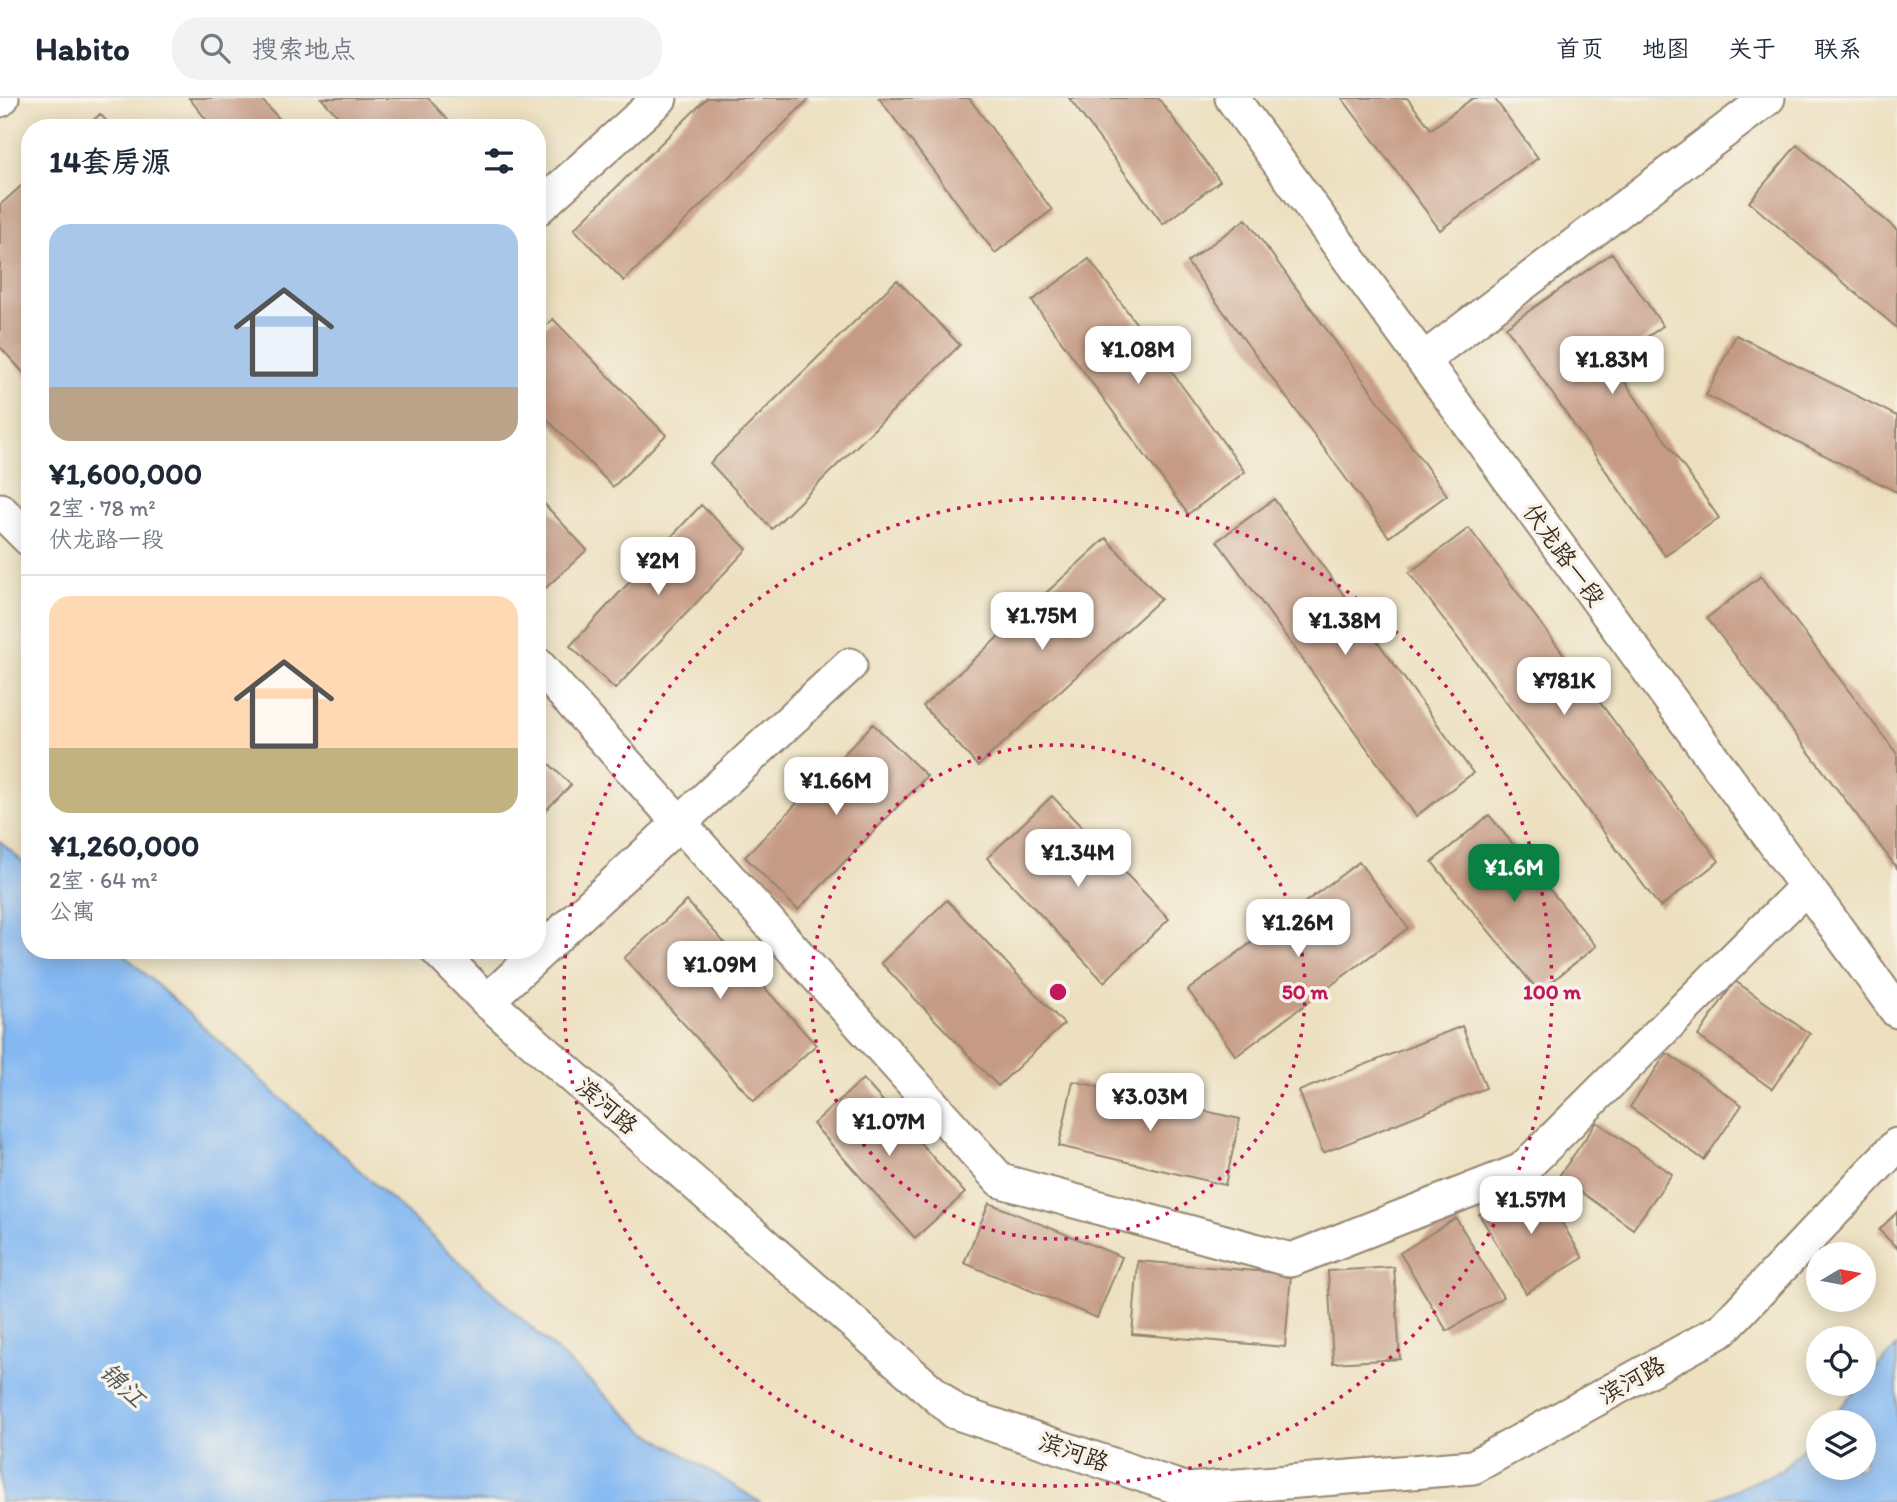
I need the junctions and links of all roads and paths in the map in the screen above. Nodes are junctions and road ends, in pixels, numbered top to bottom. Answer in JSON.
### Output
{"nodes":[{"id":1,"x":660,"y":98,"type":"edge"},
{"id":2,"x":1232,"y":98,"type":"edge"},
{"id":3,"x":1768,"y":98,"type":"edge"},
{"id":4,"x":546,"y":201,"type":"edge"},
{"id":5,"x":1423,"y":360,"type":"junction"},
{"id":6,"x":0,"y":510,"type":"edge"},
{"id":7,"x":21,"y":531,"type":"edge"},
{"id":8,"x":850,"y":664,"type":"dead end"},
{"id":9,"x":546,"y":674,"type":"edge"},
{"id":10,"x":678,"y":824,"type":"junction"},
{"id":11,"x":1806,"y":887,"type":"junction"},
{"id":12,"x":546,"y":946,"type":"edge"},
{"id":13,"x":446,"y":959,"type":"edge"},
{"id":14,"x":532,"y":959,"type":"edge"},
{"id":15,"x":487,"y":1001,"type":"junction"},
{"id":16,"x":1897,"y":1011,"type":"edge"},
{"id":17,"x":1897,"y":1145,"type":"edge"}],
"edges":[{"from":1,"to":4,"type":"street"},
{"from":2,"to":5,"type":"street","name":"伏龙路一段"},
{"from":3,"to":5,"type":"street"},
{"from":5,"to":11,"type":"street","name":"伏龙路一段"},
{"from":6,"to":7,"type":"street"},
{"from":8,"to":10,"type":"street"},
{"from":9,"to":10,"type":"street"},
{"from":10,"to":11,"type":"street"},
{"from":10,"to":12,"type":"street"},
{"from":11,"to":16,"type":"street","name":"伏龙路一段"},
{"from":13,"to":15,"type":"street","name":"滨河路"},
{"from":14,"to":15,"type":"street"},
{"from":15,"to":17,"type":"street","name":"滨河路"}]}
